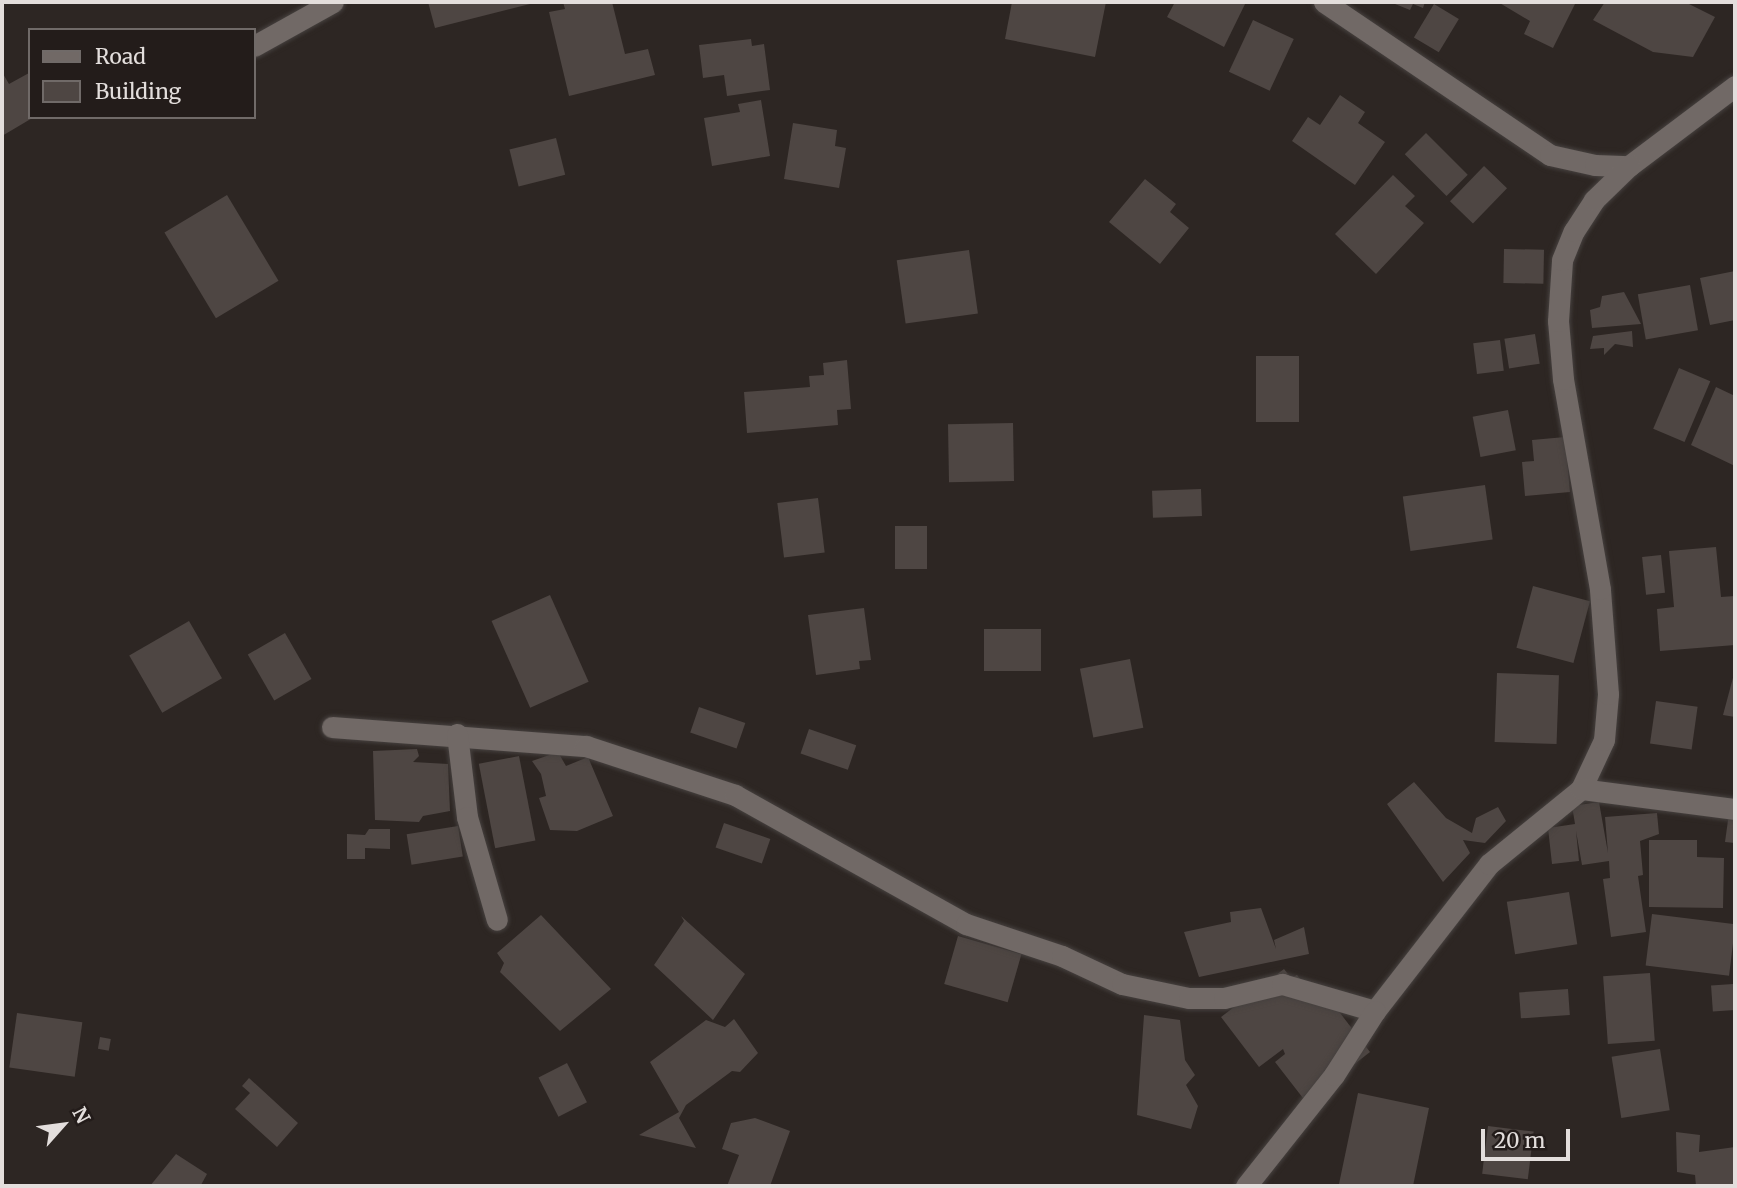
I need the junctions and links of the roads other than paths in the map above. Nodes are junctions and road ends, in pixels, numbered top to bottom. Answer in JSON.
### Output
{"nodes":[{"id":1,"x":333,"y":2,"type":"edge"},
{"id":2,"x":1324,"y":2,"type":"edge"},
{"id":3,"x":256,"y":45,"type":"edge"},
{"id":4,"x":1735,"y":86,"type":"edge"},
{"id":5,"x":1629,"y":166,"type":"junction"},
{"id":6,"x":332,"y":727,"type":"dead end"},
{"id":7,"x":457,"y":734,"type":"junction"},
{"id":8,"x":1581,"y":789,"type":"junction"},
{"id":9,"x":1735,"y":809,"type":"edge"},
{"id":10,"x":497,"y":920,"type":"dead end"},
{"id":11,"x":1375,"y":1010,"type":"junction"},
{"id":12,"x":1247,"y":1186,"type":"edge"}],
"edges":[{"from":1,"to":3,"type":"street"},
{"from":2,"to":5,"type":"street"},
{"from":4,"to":5,"type":"street"},
{"from":5,"to":8,"type":"street"},
{"from":6,"to":7,"type":"street"},
{"from":7,"to":10,"type":"street"},
{"from":7,"to":11,"type":"street"},
{"from":8,"to":9,"type":"street"},
{"from":8,"to":11,"type":"street"},
{"from":11,"to":12,"type":"street"}]}
